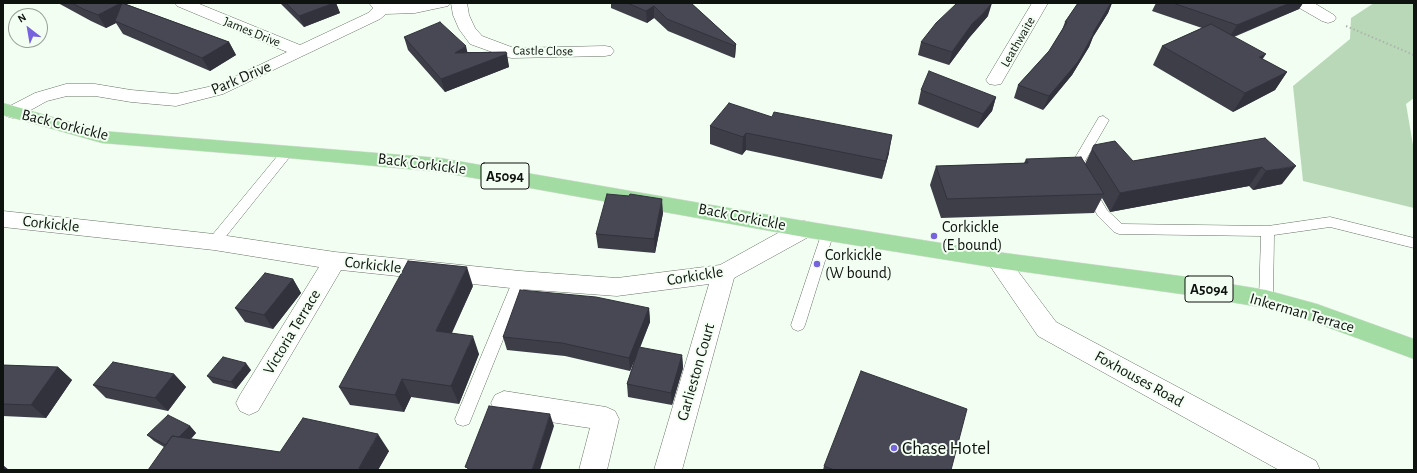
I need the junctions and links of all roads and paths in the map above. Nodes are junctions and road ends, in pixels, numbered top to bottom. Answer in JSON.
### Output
{"nodes":[{"id":1,"x":183,"y":3,"type":"edge"},
{"id":2,"x":442,"y":3,"type":"edge"},
{"id":3,"x":460,"y":3,"type":"edge"},
{"id":4,"x":1040,"y":3,"type":"edge"},
{"id":5,"x":1302,"y":3,"type":"edge"},
{"id":6,"x":380,"y":6,"type":"edge"},
{"id":7,"x":1328,"y":18,"type":"joint"},
{"id":8,"x":300,"y":51,"type":"junction"},
{"id":9,"x":605,"y":51,"type":"dead end"},
{"id":10,"x":1414,"y":55,"type":"edge"},
{"id":11,"x":995,"y":80,"type":"dead end"},
{"id":12,"x":6,"y":113,"type":"edge"},
{"id":13,"x":1103,"y":120,"type":"dead end"},
{"id":14,"x":288,"y":150,"type":"junction"},
{"id":15,"x":3,"y":219,"type":"edge"},
{"id":16,"x":804,"y":229,"type":"junction"},
{"id":17,"x":1268,"y":231,"type":"junction"},
{"id":18,"x":828,"y":232,"type":"junction"},
{"id":19,"x":214,"y":242,"type":"junction"},
{"id":20,"x":1414,"y":243,"type":"edge"},
{"id":21,"x":997,"y":260,"type":"junction"},
{"id":22,"x":335,"y":261,"type":"junction"},
{"id":23,"x":724,"y":273,"type":"junction"},
{"id":24,"x":520,"y":280,"type":"junction"},
{"id":25,"x":1266,"y":300,"type":"junction"},
{"id":26,"x":798,"y":325,"type":"dead end"},
{"id":27,"x":1414,"y":349,"type":"edge"},
{"id":28,"x":504,"y":402,"type":"dead end"},
{"id":29,"x":249,"y":404,"type":"dead end"},
{"id":30,"x":463,"y":419,"type":"dead end"},
{"id":31,"x":593,"y":470,"type":"edge"},
{"id":32,"x":668,"y":470,"type":"edge"},
{"id":33,"x":1306,"y":470,"type":"edge"}],
"edges":[{"from":1,"to":8,"type":"street","name":"James Drive"},
{"from":2,"to":6,"type":"street"},
{"from":3,"to":9,"type":"street","name":"Castle Close"},
{"from":4,"to":11,"type":"street","name":"Leathwaite"},
{"from":5,"to":7,"type":"street"},
{"from":6,"to":8,"type":"street","name":"Park Drive"},
{"from":7,"to":10,"type":"path"},
{"from":8,"to":12,"type":"street","name":"Park Drive"},
{"from":12,"to":14,"type":"main road","name":"Back Corkickle","number":"A5094"},
{"from":13,"to":17,"type":"lane"},
{"from":14,"to":16,"type":"main road","name":"Back Corkickle","number":"A5094"},
{"from":14,"to":19,"type":"lane"},
{"from":15,"to":19,"type":"street","name":"Corkickle"},
{"from":16,"to":18,"type":"main road","name":"Back Corkickle","number":"A5094"},
{"from":16,"to":23,"type":"street","name":"Corkickle"},
{"from":17,"to":20,"type":"lane"},
{"from":17,"to":25,"type":"lane"},
{"from":18,"to":21,"type":"main road","name":"Back Corkickle","number":"A5094"},
{"from":18,"to":26,"type":"lane"},
{"from":19,"to":22,"type":"street","name":"Corkickle"},
{"from":21,"to":25,"type":"main road","name":"Inkerman Terrace","number":"A5094"},
{"from":21,"to":33,"type":"street","name":"Foxhouses Road"},
{"from":22,"to":24,"type":"street","name":"Corkickle"},
{"from":22,"to":29,"type":"street","name":"Victoria Terrace"},
{"from":23,"to":24,"type":"street","name":"Corkickle"},
{"from":23,"to":32,"type":"street","name":"Garlieston Court"},
{"from":24,"to":30,"type":"lane"},
{"from":25,"to":27,"type":"main road","name":"Inkerman Terrace","number":"A5094"},
{"from":28,"to":31,"type":"street"}]}
